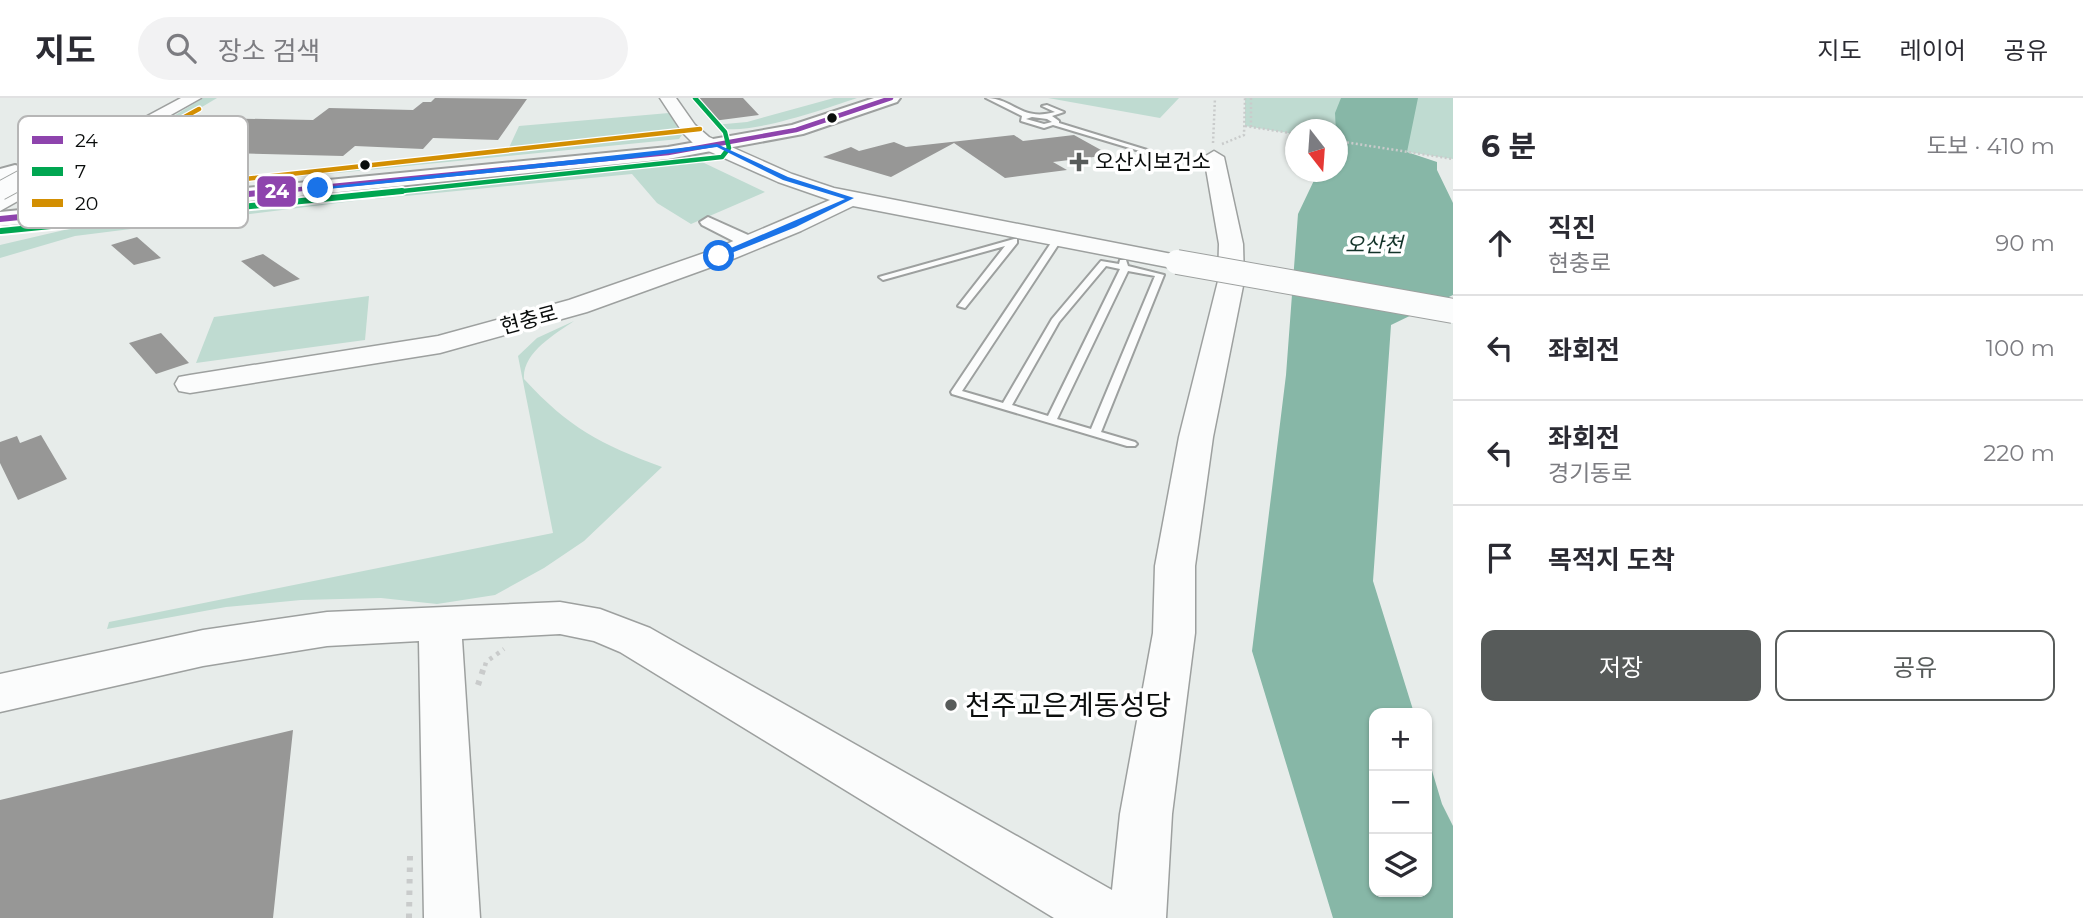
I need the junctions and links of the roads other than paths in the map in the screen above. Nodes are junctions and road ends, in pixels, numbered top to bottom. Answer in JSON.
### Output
{"nodes":[{"id":1,"x":156,"y":98,"type":"edge"},
{"id":2,"x":173,"y":98,"type":"edge"},
{"id":3,"x":192,"y":98,"type":"edge"},
{"id":4,"x":667,"y":98,"type":"edge"},
{"id":5,"x":679,"y":98,"type":"edge"},
{"id":6,"x":874,"y":98,"type":"edge"},
{"id":7,"x":891,"y":98,"type":"edge"},
{"id":8,"x":989,"y":98,"type":"edge"},
{"id":9,"x":1045,"y":106,"type":"dead end"},
{"id":10,"x":131,"y":111,"type":"dead end"},
{"id":11,"x":140,"y":116,"type":"edge"},
{"id":12,"x":150,"y":116,"type":"edge"},
{"id":13,"x":1027,"y":116,"type":"junction"},
{"id":14,"x":1047,"y":116,"type":"junction"},
{"id":15,"x":1055,"y":124,"type":"junction"},
{"id":16,"x":712,"y":142,"type":"junction"},
{"id":17,"x":1215,"y":150,"type":"road end"},
{"id":18,"x":1176,"y":167,"type":"dead end"},
{"id":19,"x":18,"y":181,"type":"edge"},
{"id":20,"x":248,"y":188,"type":"edge"},
{"id":21,"x":257,"y":188,"type":"junction"},
{"id":22,"x":318,"y":188,"type":"junction"},
{"id":23,"x":248,"y":189,"type":"edge"},
{"id":24,"x":0,"y":191,"type":"edge"},
{"id":25,"x":18,"y":194,"type":"edge"},
{"id":26,"x":248,"y":195,"type":"edge"},
{"id":27,"x":248,"y":197,"type":"edge"},
{"id":28,"x":851,"y":198,"type":"junction"},
{"id":29,"x":0,"y":204,"type":"edge"},
{"id":30,"x":18,"y":211,"type":"edge"},
{"id":31,"x":0,"y":213,"type":"edge"},
{"id":32,"x":18,"y":217,"type":"edge"},
{"id":33,"x":0,"y":219,"type":"edge"},
{"id":34,"x":708,"y":222,"type":"dead end"},
{"id":35,"x":57,"y":228,"type":"edge"},
{"id":36,"x":1017,"y":237,"type":"junction"},
{"id":37,"x":1058,"y":239,"type":"junction"},
{"id":38,"x":0,"y":241,"type":"edge"},
{"id":39,"x":751,"y":243,"type":"junction"},
{"id":40,"x":1123,"y":260,"type":"junction"},
{"id":41,"x":883,"y":277,"type":"dead end"},
{"id":42,"x":962,"y":306,"type":"dead end"},
{"id":43,"x":1453,"y":311,"type":"edge"},
{"id":44,"x":191,"y":384,"type":"dead end"},
{"id":45,"x":1006,"y":407,"type":"junction"},
{"id":46,"x":1051,"y":420,"type":"junction"},
{"id":47,"x":1095,"y":433,"type":"junction"},
{"id":48,"x":1131,"y":444,"type":"dead end"},
{"id":49,"x":440,"y":623,"type":"junction"},
{"id":50,"x":0,"y":693,"type":"edge"},
{"id":51,"x":452,"y":918,"type":"edge"},
{"id":52,"x":1107,"y":918,"type":"edge"},
{"id":53,"x":1138,"y":918,"type":"edge"}],
"edges":[{"from":1,"to":10,"type":"street"},
{"from":2,"to":11,"type":"street"},
{"from":3,"to":12,"type":"street"},
{"from":4,"to":16,"type":"street"},
{"from":5,"to":16,"type":"street"},
{"from":6,"to":16,"type":"main road"},
{"from":7,"to":16,"type":"main road"},
{"from":8,"to":13,"type":"lane"},
{"from":9,"to":14,"type":"lane"},
{"from":13,"to":14,"type":"lane"},
{"from":13,"to":15,"type":"lane"},
{"from":14,"to":15,"type":"lane"},
{"from":15,"to":18,"type":"lane"},
{"from":16,"to":21,"type":"main road"},
{"from":16,"to":22,"type":"main road"},
{"from":16,"to":28,"type":"street"},
{"from":17,"to":53,"type":"street"},
{"from":19,"to":24,"type":"street","bridge":true},
{"from":20,"to":21,"type":"main road"},
{"from":21,"to":23,"type":"main road"},
{"from":22,"to":26,"type":"main road"},
{"from":22,"to":27,"type":"main road"},
{"from":25,"to":29,"type":"street"},
{"from":28,"to":36,"type":"street"},
{"from":28,"to":39,"type":"street","name":"현충로"},
{"from":30,"to":31,"type":"main road"},
{"from":32,"to":33,"type":"main road"},
{"from":34,"to":39,"type":"street"},
{"from":35,"to":38,"type":"main road"},
{"from":36,"to":37,"type":"street"},
{"from":36,"to":41,"type":"lane"},
{"from":36,"to":42,"type":"lane"},
{"from":37,"to":40,"type":"street"},
{"from":37,"to":45,"type":"lane"},
{"from":39,"to":44,"type":"street","name":"현충로"},
{"from":40,"to":43,"type":"street","bridge":true},
{"from":40,"to":45,"type":"lane"},
{"from":40,"to":46,"type":"lane"},
{"from":40,"to":47,"type":"lane"},
{"from":45,"to":46,"type":"lane"},
{"from":46,"to":47,"type":"lane"},
{"from":47,"to":48,"type":"lane"},
{"from":49,"to":50,"type":"street"},
{"from":49,"to":51,"type":"street"},
{"from":49,"to":52,"type":"street"}]}
